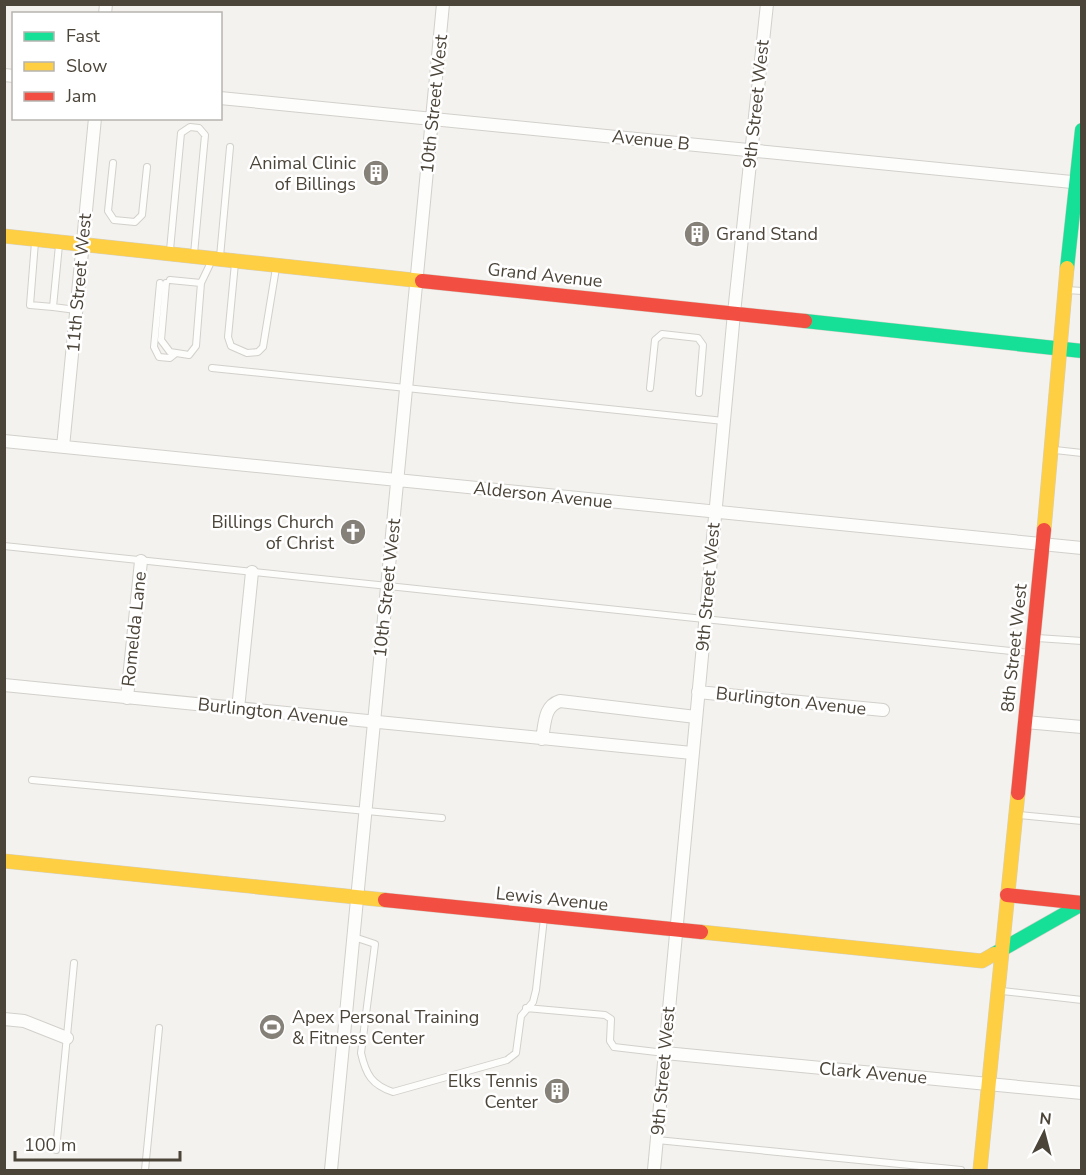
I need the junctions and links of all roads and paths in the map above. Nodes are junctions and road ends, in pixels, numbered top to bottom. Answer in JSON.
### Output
{"nodes":[{"id":1,"x":443,"y":4,"type":"edge"},
{"id":2,"x":767,"y":4,"type":"edge"},
{"id":3,"x":222,"y":98,"type":"edge"},
{"id":4,"x":432,"y":118,"type":"junction"},
{"id":5,"x":95,"y":120,"type":"edge"},
{"id":6,"x":1082,"y":130,"type":"edge"},
{"id":7,"x":230,"y":147,"type":"dead end"},
{"id":8,"x":752,"y":150,"type":"junction"},
{"id":9,"x":113,"y":163,"type":"dead end"},
{"id":10,"x":147,"y":167,"type":"dead end"},
{"id":11,"x":1079,"y":183,"type":"edge"},
{"id":12,"x":4,"y":236,"type":"edge"},
{"id":13,"x":36,"y":238,"type":"junction"},
{"id":14,"x":59,"y":241,"type":"junction"},
{"id":15,"x":83,"y":242,"type":"junction"},
{"id":16,"x":170,"y":252,"type":"junction"},
{"id":17,"x":194,"y":255,"type":"junction"},
{"id":18,"x":217,"y":257,"type":"junction"},
{"id":19,"x":235,"y":260,"type":"junction"},
{"id":20,"x":276,"y":264,"type":"junction"},
{"id":21,"x":417,"y":279,"type":"junction"},
{"id":22,"x":165,"y":282,"type":"junction"},
{"id":23,"x":201,"y":283,"type":"junction"},
{"id":24,"x":1065,"y":289,"type":"junction"},
{"id":25,"x":1082,"y":291,"type":"edge"},
{"id":26,"x":53,"y":307,"type":"junction"},
{"id":27,"x":77,"y":310,"type":"junction"},
{"id":28,"x":734,"y":313,"type":"junction"},
{"id":29,"x":1059,"y":348,"type":"junction"},
{"id":30,"x":1082,"y":351,"type":"edge"},
{"id":31,"x":175,"y":354,"type":"junction"},
{"id":32,"x":212,"y":368,"type":"dead end"},
{"id":33,"x":406,"y":388,"type":"junction"},
{"id":34,"x":650,"y":388,"type":"dead end"},
{"id":35,"x":699,"y":393,"type":"dead end"},
{"id":36,"x":723,"y":421,"type":"junction"},
{"id":37,"x":4,"y":441,"type":"edge"},
{"id":38,"x":63,"y":447,"type":"junction"},
{"id":39,"x":1052,"y":450,"type":"junction"},
{"id":40,"x":1082,"y":453,"type":"edge"},
{"id":41,"x":398,"y":480,"type":"junction"},
{"id":42,"x":715,"y":512,"type":"junction"},
{"id":43,"x":1043,"y":544,"type":"junction"},
{"id":44,"x":4,"y":546,"type":"edge"},
{"id":45,"x":1082,"y":548,"type":"edge"},
{"id":46,"x":141,"y":561,"type":"junction"},
{"id":47,"x":252,"y":572,"type":"junction"},
{"id":48,"x":387,"y":586,"type":"junction"},
{"id":49,"x":705,"y":619,"type":"junction"},
{"id":50,"x":1033,"y":637,"type":"junction"},
{"id":51,"x":1082,"y":641,"type":"edge"},
{"id":52,"x":1032,"y":653,"type":"junction"},
{"id":53,"x":4,"y":685,"type":"edge"},
{"id":54,"x":698,"y":692,"type":"junction"},
{"id":55,"x":127,"y":698,"type":"junction"},
{"id":56,"x":238,"y":709,"type":"junction"},
{"id":57,"x":883,"y":710,"type":"dead end"},
{"id":58,"x":696,"y":717,"type":"junction"},
{"id":59,"x":374,"y":722,"type":"junction"},
{"id":60,"x":1025,"y":722,"type":"junction"},
{"id":61,"x":1082,"y":727,"type":"edge"},
{"id":62,"x":542,"y":739,"type":"junction"},
{"id":63,"x":692,"y":753,"type":"junction"},
{"id":64,"x":32,"y":780,"type":"dead end"},
{"id":65,"x":365,"y":811,"type":"junction"},
{"id":66,"x":1016,"y":815,"type":"junction"},
{"id":67,"x":442,"y":818,"type":"dead end"},
{"id":68,"x":1082,"y":821,"type":"edge"},
{"id":69,"x":4,"y":861,"type":"edge"},
{"id":70,"x":1007,"y":895,"type":"junction"},
{"id":71,"x":357,"y":897,"type":"junction"},
{"id":72,"x":1082,"y":903,"type":"edge"},
{"id":73,"x":544,"y":916,"type":"junction"},
{"id":74,"x":676,"y":930,"type":"junction"},
{"id":75,"x":353,"y":937,"type":"junction"},
{"id":76,"x":1002,"y":949,"type":"junction"},
{"id":77,"x":74,"y":963,"type":"dead end"},
{"id":78,"x":998,"y":991,"type":"junction"},
{"id":79,"x":1082,"y":1000,"type":"edge"},
{"id":80,"x":526,"y":1008,"type":"junction"},
{"id":81,"x":4,"y":1019,"type":"edge"},
{"id":82,"x":159,"y":1028,"type":"dead end"},
{"id":83,"x":67,"y":1038,"type":"junction"},
{"id":84,"x":665,"y":1053,"type":"junction"},
{"id":85,"x":990,"y":1084,"type":"junction"},
{"id":86,"x":1082,"y":1093,"type":"edge"},
{"id":87,"x":657,"y":1140,"type":"junction"},
{"id":88,"x":56,"y":1150,"type":"dead end"},
{"id":89,"x":145,"y":1170,"type":"edge"},
{"id":90,"x":331,"y":1170,"type":"edge"},
{"id":91,"x":654,"y":1170,"type":"edge"},
{"id":92,"x":961,"y":1170,"type":"edge"},
{"id":93,"x":980,"y":1170,"type":"edge"}],
"edges":[{"from":1,"to":4,"type":"street","name":"10th Street West"},
{"from":2,"to":8,"type":"street","name":"9th Street West"},
{"from":3,"to":4,"type":"street","name":"Avenue B"},
{"from":4,"to":8,"type":"street","name":"Avenue B"},
{"from":4,"to":21,"type":"street","name":"10th Street West"},
{"from":5,"to":15,"type":"street","name":"11th Street West"},
{"from":6,"to":11,"type":"street","name":"8th Street West"},
{"from":7,"to":18,"type":"lane"},
{"from":8,"to":11,"type":"street","name":"Avenue B"},
{"from":8,"to":28,"type":"street","name":"9th Street West"},
{"from":9,"to":10,"type":"lane"},
{"from":11,"to":24,"type":"street","name":"8th Street West"},
{"from":12,"to":13,"type":"street","name":"Grand Avenue"},
{"from":13,"to":14,"type":"street","name":"Grand Avenue"},
{"from":13,"to":26,"type":"lane"},
{"from":14,"to":15,"type":"street","name":"Grand Avenue"},
{"from":14,"to":26,"type":"lane"},
{"from":15,"to":16,"type":"street","name":"Grand Avenue"},
{"from":15,"to":27,"type":"street","name":"11th Street West"},
{"from":16,"to":17,"type":"street","name":"Grand Avenue"},
{"from":16,"to":17,"type":"lane"},
{"from":17,"to":18,"type":"street","name":"Grand Avenue"},
{"from":18,"to":19,"type":"street","name":"Grand Avenue"},
{"from":18,"to":23,"type":"lane"},
{"from":19,"to":20,"type":"street","name":"Grand Avenue"},
{"from":19,"to":20,"type":"lane"},
{"from":20,"to":21,"type":"street","name":"Grand Avenue"},
{"from":21,"to":28,"type":"street","name":"Grand Avenue"},
{"from":21,"to":33,"type":"street","name":"10th Street West"},
{"from":22,"to":23,"type":"lane"},
{"from":22,"to":31,"type":"lane"},
{"from":22,"to":31,"type":"lane"},
{"from":23,"to":31,"type":"lane"},
{"from":24,"to":25,"type":"lane"},
{"from":24,"to":29,"type":"street","name":"8th Street West"},
{"from":26,"to":27,"type":"lane"},
{"from":27,"to":38,"type":"street","name":"11th Street West"},
{"from":28,"to":29,"type":"street","name":"Grand Avenue"},
{"from":28,"to":36,"type":"street","name":"9th Street West"},
{"from":29,"to":30,"type":"street","name":"Grand Avenue"},
{"from":29,"to":39,"type":"street","name":"8th Street West"},
{"from":32,"to":33,"type":"lane"},
{"from":33,"to":36,"type":"lane"},
{"from":33,"to":41,"type":"street","name":"10th Street West"},
{"from":34,"to":35,"type":"lane"},
{"from":36,"to":42,"type":"street","name":"9th Street West"},
{"from":37,"to":38,"type":"street","name":"Alderson Avenue"},
{"from":38,"to":41,"type":"street","name":"Alderson Avenue"},
{"from":39,"to":40,"type":"lane"},
{"from":39,"to":43,"type":"street","name":"8th Street West"},
{"from":41,"to":42,"type":"street","name":"Alderson Avenue"},
{"from":41,"to":48,"type":"street","name":"10th Street West"},
{"from":42,"to":43,"type":"street","name":"Alderson Avenue"},
{"from":42,"to":49,"type":"street","name":"9th Street West"},
{"from":43,"to":45,"type":"street","name":"Alderson Avenue"},
{"from":43,"to":50,"type":"street","name":"8th Street West"},
{"from":44,"to":46,"type":"lane"},
{"from":46,"to":47,"type":"lane"},
{"from":46,"to":55,"type":"street","name":"Romelda Lane"},
{"from":47,"to":48,"type":"lane"},
{"from":47,"to":56,"type":"street"},
{"from":48,"to":49,"type":"lane"},
{"from":48,"to":59,"type":"street","name":"10th Street West"},
{"from":49,"to":52,"type":"lane"},
{"from":49,"to":54,"type":"street","name":"9th Street West"},
{"from":50,"to":51,"type":"lane"},
{"from":50,"to":52,"type":"street","name":"8th Street West"},
{"from":52,"to":60,"type":"street","name":"8th Street West"},
{"from":53,"to":55,"type":"street","name":"Burlington Avenue"},
{"from":54,"to":57,"type":"street","name":"Burlington Avenue"},
{"from":54,"to":58,"type":"street","name":"9th Street West"},
{"from":55,"to":56,"type":"street","name":"Burlington Avenue"},
{"from":56,"to":59,"type":"street","name":"Burlington Avenue"},
{"from":58,"to":62,"type":"street","name":"Burlington Avenue"},
{"from":58,"to":63,"type":"street","name":"9th Street West"},
{"from":59,"to":62,"type":"street","name":"Burlington Avenue"},
{"from":59,"to":65,"type":"street","name":"10th Street West"},
{"from":60,"to":61,"type":"street"},
{"from":60,"to":66,"type":"street","name":"8th Street West"},
{"from":62,"to":63,"type":"street","name":"Burlington Avenue"},
{"from":63,"to":74,"type":"street","name":"9th Street West"},
{"from":64,"to":65,"type":"lane"},
{"from":65,"to":67,"type":"lane"},
{"from":65,"to":71,"type":"street","name":"10th Street West"},
{"from":66,"to":68,"type":"lane"},
{"from":66,"to":70,"type":"street","name":"8th Street West"},
{"from":69,"to":71,"type":"street","name":"Lewis Avenue"},
{"from":70,"to":72,"type":"street","name":"Lewis Avenue"},
{"from":70,"to":76,"type":"street","name":"8th Street West"},
{"from":71,"to":73,"type":"street","name":"Lewis Avenue"},
{"from":71,"to":75,"type":"street","name":"10th Street West"},
{"from":72,"to":76,"type":"street","name":"Lewis Avenue"},
{"from":73,"to":74,"type":"street","name":"Lewis Avenue"},
{"from":73,"to":80,"type":"lane"},
{"from":74,"to":76,"type":"street","name":"Lewis Avenue"},
{"from":74,"to":84,"type":"street","name":"9th Street West"},
{"from":75,"to":80,"type":"lane"},
{"from":75,"to":90,"type":"street","name":"10th Street West"},
{"from":76,"to":78,"type":"street","name":"8th Street West"},
{"from":77,"to":83,"type":"lane"},
{"from":78,"to":79,"type":"lane"},
{"from":78,"to":85,"type":"street","name":"8th Street West"},
{"from":80,"to":84,"type":"lane"},
{"from":81,"to":83,"type":"street"},
{"from":82,"to":89,"type":"lane"},
{"from":83,"to":88,"type":"lane"},
{"from":84,"to":85,"type":"street","name":"Clark Avenue"},
{"from":84,"to":87,"type":"street","name":"9th Street West"},
{"from":85,"to":86,"type":"street","name":"Clark Avenue"},
{"from":85,"to":93,"type":"street","name":"8th Street West"},
{"from":87,"to":91,"type":"street","name":"9th Street West"},
{"from":87,"to":92,"type":"lane"}]}
